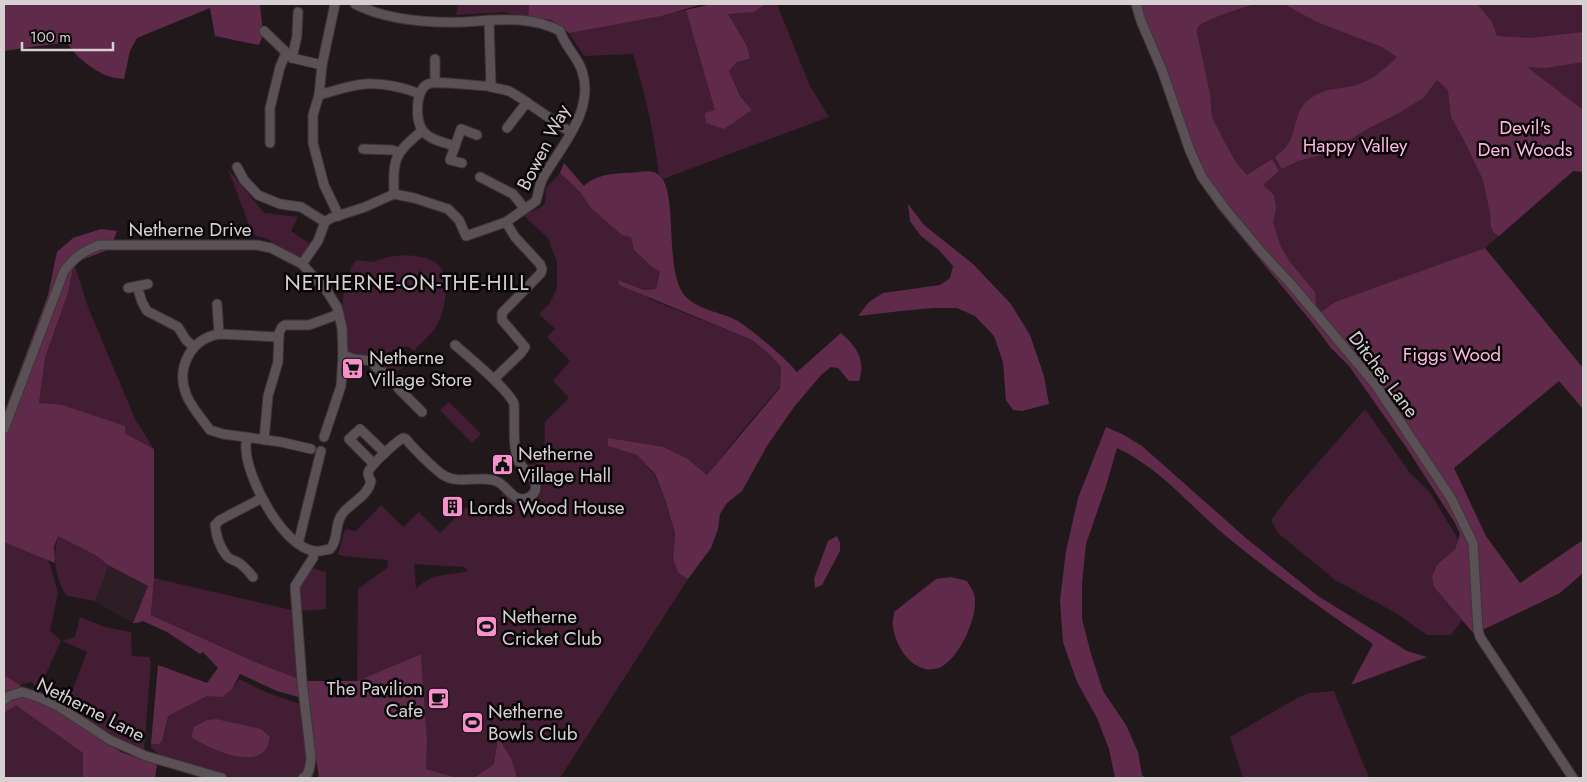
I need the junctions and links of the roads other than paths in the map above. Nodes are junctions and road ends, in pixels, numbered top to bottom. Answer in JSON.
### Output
{"nodes":[{"id":1,"x":335,"y":4,"type":"edge"},
{"id":2,"x":354,"y":4,"type":"edge"},
{"id":3,"x":1136,"y":4,"type":"edge"},
{"id":4,"x":298,"y":12,"type":"dead end"},
{"id":5,"x":489,"y":20,"type":"junction"},
{"id":6,"x":264,"y":31,"type":"dead end"},
{"id":7,"x":289,"y":56,"type":"junction"},
{"id":8,"x":435,"y":59,"type":"dead end"},
{"id":9,"x":322,"y":65,"type":"junction"},
{"id":10,"x":435,"y":82,"type":"junction"},
{"id":11,"x":486,"y":86,"type":"dead end"},
{"id":12,"x":319,"y":94,"type":"junction"},
{"id":13,"x":420,"y":94,"type":"junction"},
{"id":14,"x":527,"y":102,"type":"junction"},
{"id":15,"x":508,"y":128,"type":"dead end"},
{"id":16,"x":422,"y":131,"type":"junction"},
{"id":17,"x":570,"y":132,"type":"junction"},
{"id":18,"x":476,"y":135,"type":"dead end"},
{"id":19,"x":270,"y":143,"type":"dead end"},
{"id":20,"x":455,"y":146,"type":"junction"},
{"id":21,"x":363,"y":149,"type":"dead end"},
{"id":22,"x":399,"y":152,"type":"junction"},
{"id":23,"x":462,"y":163,"type":"dead end"},
{"id":24,"x":237,"y":167,"type":"dead end"},
{"id":25,"x":480,"y":177,"type":"dead end"},
{"id":26,"x":394,"y":194,"type":"junction"},
{"id":27,"x":524,"y":208,"type":"junction"},
{"id":28,"x":339,"y":216,"type":"junction"},
{"id":29,"x":326,"y":222,"type":"junction"},
{"id":30,"x":506,"y":222,"type":"junction"},
{"id":31,"x":302,"y":264,"type":"junction"},
{"id":32,"x":148,"y":284,"type":"dead end"},
{"id":33,"x":137,"y":286,"type":"junction"},
{"id":34,"x":128,"y":288,"type":"dead end"},
{"id":35,"x":217,"y":304,"type":"dead end"},
{"id":36,"x":339,"y":314,"type":"junction"},
{"id":37,"x":219,"y":334,"type":"junction"},
{"id":38,"x":279,"y":337,"type":"junction"},
{"id":39,"x":455,"y":345,"type":"dead end"},
{"id":40,"x":194,"y":348,"type":"junction"},
{"id":41,"x":343,"y":355,"type":"junction"},
{"id":42,"x":494,"y":379,"type":"junction"},
{"id":43,"x":422,"y":412,"type":"dead end"},
{"id":44,"x":4,"y":429,"type":"edge"},
{"id":45,"x":247,"y":437,"type":"junction"},
{"id":46,"x":324,"y":437,"type":"dead end"},
{"id":47,"x":264,"y":440,"type":"junction"},
{"id":48,"x":385,"y":453,"type":"junction"},
{"id":49,"x":374,"y":464,"type":"junction"},
{"id":50,"x":262,"y":498,"type":"junction"},
{"id":51,"x":298,"y":544,"type":"junction"},
{"id":52,"x":314,"y":551,"type":"junction"},
{"id":53,"x":253,"y":577,"type":"dead end"},
{"id":54,"x":4,"y":700,"type":"edge"},
{"id":55,"x":222,"y":778,"type":"edge"},
{"id":56,"x":303,"y":778,"type":"edge"},
{"id":57,"x":1573,"y":778,"type":"edge"}],
"edges":[{"from":1,"to":9,"type":"street"},
{"from":2,"to":5,"type":"street"},
{"from":3,"to":57,"type":"street","name":"Ditches Lane"},
{"from":4,"to":7,"type":"street"},
{"from":5,"to":14,"type":"street"},
{"from":5,"to":17,"type":"street","name":"Bowen Way"},
{"from":6,"to":7,"type":"street"},
{"from":7,"to":9,"type":"street"},
{"from":7,"to":19,"type":"street"},
{"from":8,"to":10,"type":"street"},
{"from":9,"to":12,"type":"street"},
{"from":10,"to":11,"type":"street"},
{"from":10,"to":13,"type":"street"},
{"from":12,"to":13,"type":"street"},
{"from":12,"to":28,"type":"street"},
{"from":13,"to":16,"type":"street"},
{"from":14,"to":15,"type":"street"},
{"from":14,"to":17,"type":"street"},
{"from":16,"to":20,"type":"street"},
{"from":16,"to":22,"type":"street"},
{"from":17,"to":27,"type":"street","name":"Bowen Way"},
{"from":18,"to":20,"type":"street"},
{"from":20,"to":23,"type":"street"},
{"from":21,"to":22,"type":"street"},
{"from":22,"to":26,"type":"street"},
{"from":24,"to":29,"type":"street"},
{"from":25,"to":27,"type":"street"},
{"from":26,"to":28,"type":"street"},
{"from":26,"to":30,"type":"street","name":"Bowen Way"},
{"from":27,"to":30,"type":"street","name":"Bowen Way"},
{"from":28,"to":29,"type":"street"},
{"from":29,"to":31,"type":"street"},
{"from":30,"to":42,"type":"street"},
{"from":31,"to":36,"type":"street","name":"Netherne Drive"},
{"from":31,"to":44,"type":"street","name":"Netherne Drive"},
{"from":32,"to":33,"type":"street"},
{"from":33,"to":34,"type":"street"},
{"from":33,"to":40,"type":"street"},
{"from":35,"to":37,"type":"street"},
{"from":36,"to":38,"type":"street"},
{"from":36,"to":41,"type":"street","name":"Netherne Drive"},
{"from":37,"to":38,"type":"street"},
{"from":37,"to":40,"type":"street"},
{"from":38,"to":47,"type":"street"},
{"from":39,"to":42,"type":"street"},
{"from":40,"to":45,"type":"street"},
{"from":41,"to":43,"type":"street"},
{"from":41,"to":46,"type":"street","name":"Netherne Drive"},
{"from":42,"to":48,"type":"street"},
{"from":45,"to":47,"type":"street"},
{"from":45,"to":50,"type":"street"},
{"from":47,"to":51,"type":"street"},
{"from":48,"to":49,"type":"street"},
{"from":48,"to":49,"type":"street"},
{"from":49,"to":52,"type":"street"},
{"from":50,"to":51,"type":"street"},
{"from":50,"to":53,"type":"street"},
{"from":51,"to":52,"type":"street"},
{"from":52,"to":56,"type":"street"},
{"from":54,"to":55,"type":"street","name":"Netherne Lane"}]}
